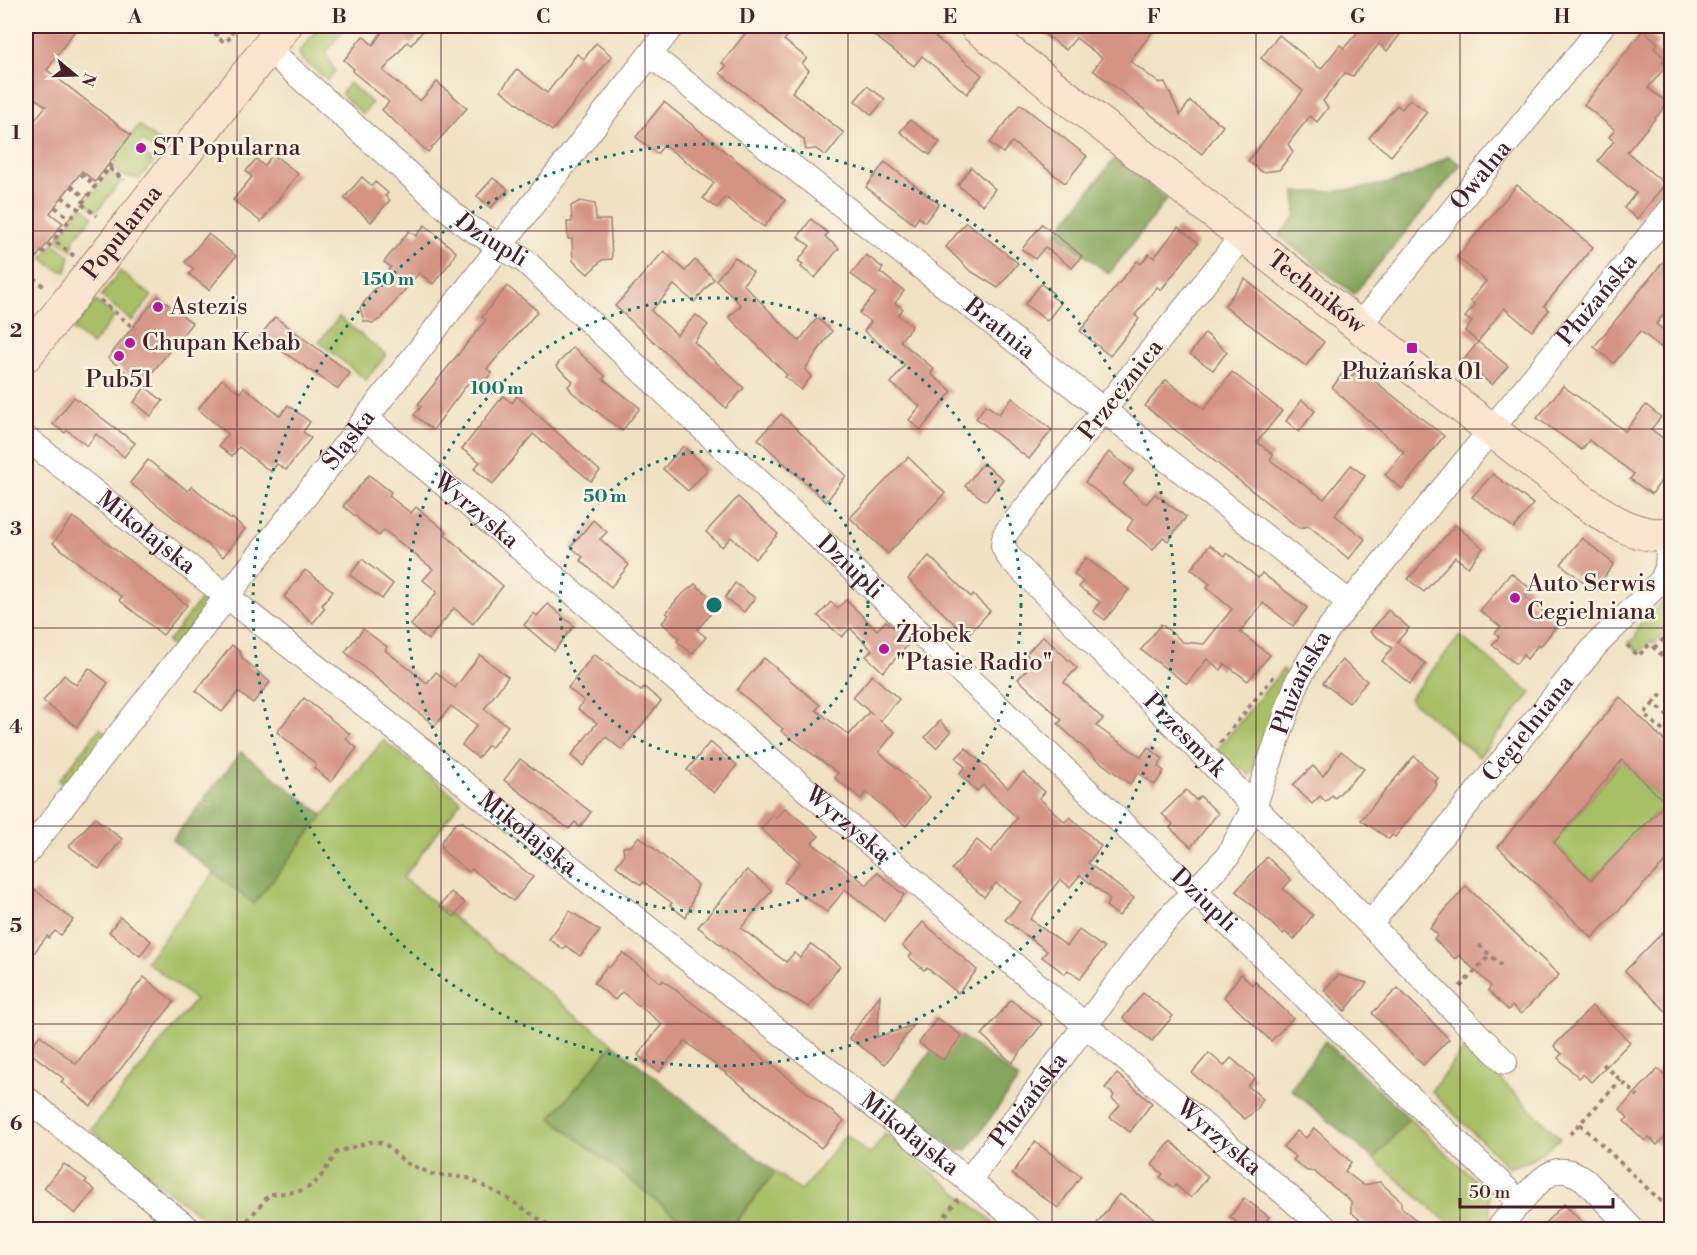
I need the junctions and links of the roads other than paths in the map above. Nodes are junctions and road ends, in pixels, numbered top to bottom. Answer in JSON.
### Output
{"nodes":[{"id":1,"x":672,"y":26,"type":"edge"},
{"id":2,"x":976,"y":26,"type":"edge"},
{"id":3,"x":1602,"y":26,"type":"edge"},
{"id":4,"x":276,"y":37,"type":"edge"},
{"id":5,"x":650,"y":55,"type":"junction"},
{"id":6,"x":1671,"y":208,"type":"edge"},
{"id":7,"x":1243,"y":235,"type":"junction"},
{"id":8,"x":501,"y":247,"type":"junction"},
{"id":9,"x":1359,"y":326,"type":"junction"},
{"id":10,"x":26,"y":355,"type":"edge"},
{"id":11,"x":1105,"y":411,"type":"junction"},
{"id":12,"x":366,"y":418,"type":"junction"},
{"id":13,"x":1491,"y":429,"type":"junction"},
{"id":14,"x":26,"y":438,"type":"edge"},
{"id":15,"x":1670,"y":534,"type":"edge"},
{"id":16,"x":1003,"y":546,"type":"joint"},
{"id":17,"x":227,"y":596,"type":"junction"},
{"id":18,"x":1350,"y":603,"type":"junction"},
{"id":19,"x":1254,"y":807,"type":"junction"},
{"id":20,"x":26,"y":854,"type":"edge"},
{"id":21,"x":1195,"y":892,"type":"junction"},
{"id":22,"x":1371,"y":923,"type":"junction"},
{"id":23,"x":1084,"y":1025,"type":"junction"},
{"id":24,"x":1505,"y":1062,"type":"dead end"},
{"id":25,"x":26,"y":1098,"type":"edge"},
{"id":26,"x":969,"y":1180,"type":"junction"},
{"id":27,"x":1521,"y":1203,"type":"junction"},
{"id":28,"x":190,"y":1230,"type":"edge"},
{"id":29,"x":1031,"y":1230,"type":"edge"},
{"id":30,"x":1328,"y":1230,"type":"edge"},
{"id":31,"x":1497,"y":1230,"type":"edge"},
{"id":32,"x":1633,"y":1230,"type":"edge"}],
"edges":[{"from":1,"to":5,"type":"street","name":"Śląska"},
{"from":2,"to":7,"type":"street","name":"Techników"},
{"from":3,"to":9,"type":"street","name":"Owalna"},
{"from":4,"to":8,"type":"street","name":"Dziupli"},
{"from":4,"to":10,"type":"street","name":"Popularna"},
{"from":5,"to":8,"type":"street","name":"Śląska"},
{"from":5,"to":11,"type":"street","name":"Bratnia"},
{"from":6,"to":13,"type":"street","name":"Płużańska"},
{"from":7,"to":9,"type":"street","name":"Techników"},
{"from":7,"to":11,"type":"street","name":"Przecznica"},
{"from":8,"to":12,"type":"street","name":"Śląska"},
{"from":8,"to":21,"type":"street","name":"Dziupli"},
{"from":9,"to":13,"type":"street","name":"Techników"},
{"from":11,"to":16,"type":"street","name":"Przecznica"},
{"from":11,"to":18,"type":"street","name":"Bratnia"},
{"from":12,"to":17,"type":"street","name":"Śląska"},
{"from":12,"to":23,"type":"street","name":"Wyrzyska"},
{"from":13,"to":15,"type":"street","name":"Techników"},
{"from":13,"to":18,"type":"street","name":"Płużańska"},
{"from":14,"to":17,"type":"street","name":"Mikołajska"},
{"from":15,"to":22,"type":"street","name":"Cegielniana"},
{"from":16,"to":19,"type":"street","name":"Przesmyk"},
{"from":17,"to":20,"type":"street","name":"Śląska"},
{"from":17,"to":26,"type":"street","name":"Mikołajska"},
{"from":18,"to":19,"type":"street","name":"Płużańska"},
{"from":19,"to":21,"type":"street","name":"Płużańska"},
{"from":19,"to":22,"type":"street","name":"Przesmyk"},
{"from":21,"to":23,"type":"street","name":"Płużańska"},
{"from":21,"to":27,"type":"street","name":"Dziupli"},
{"from":22,"to":24,"type":"street","name":"Przesmyk"},
{"from":23,"to":26,"type":"street","name":"Płużańska"},
{"from":23,"to":30,"type":"street","name":"Wyrzyska"},
{"from":25,"to":28,"type":"street"},
{"from":26,"to":29,"type":"street","name":"Mikołajska"},
{"from":27,"to":31,"type":"street"},
{"from":27,"to":32,"type":"street"}]}
